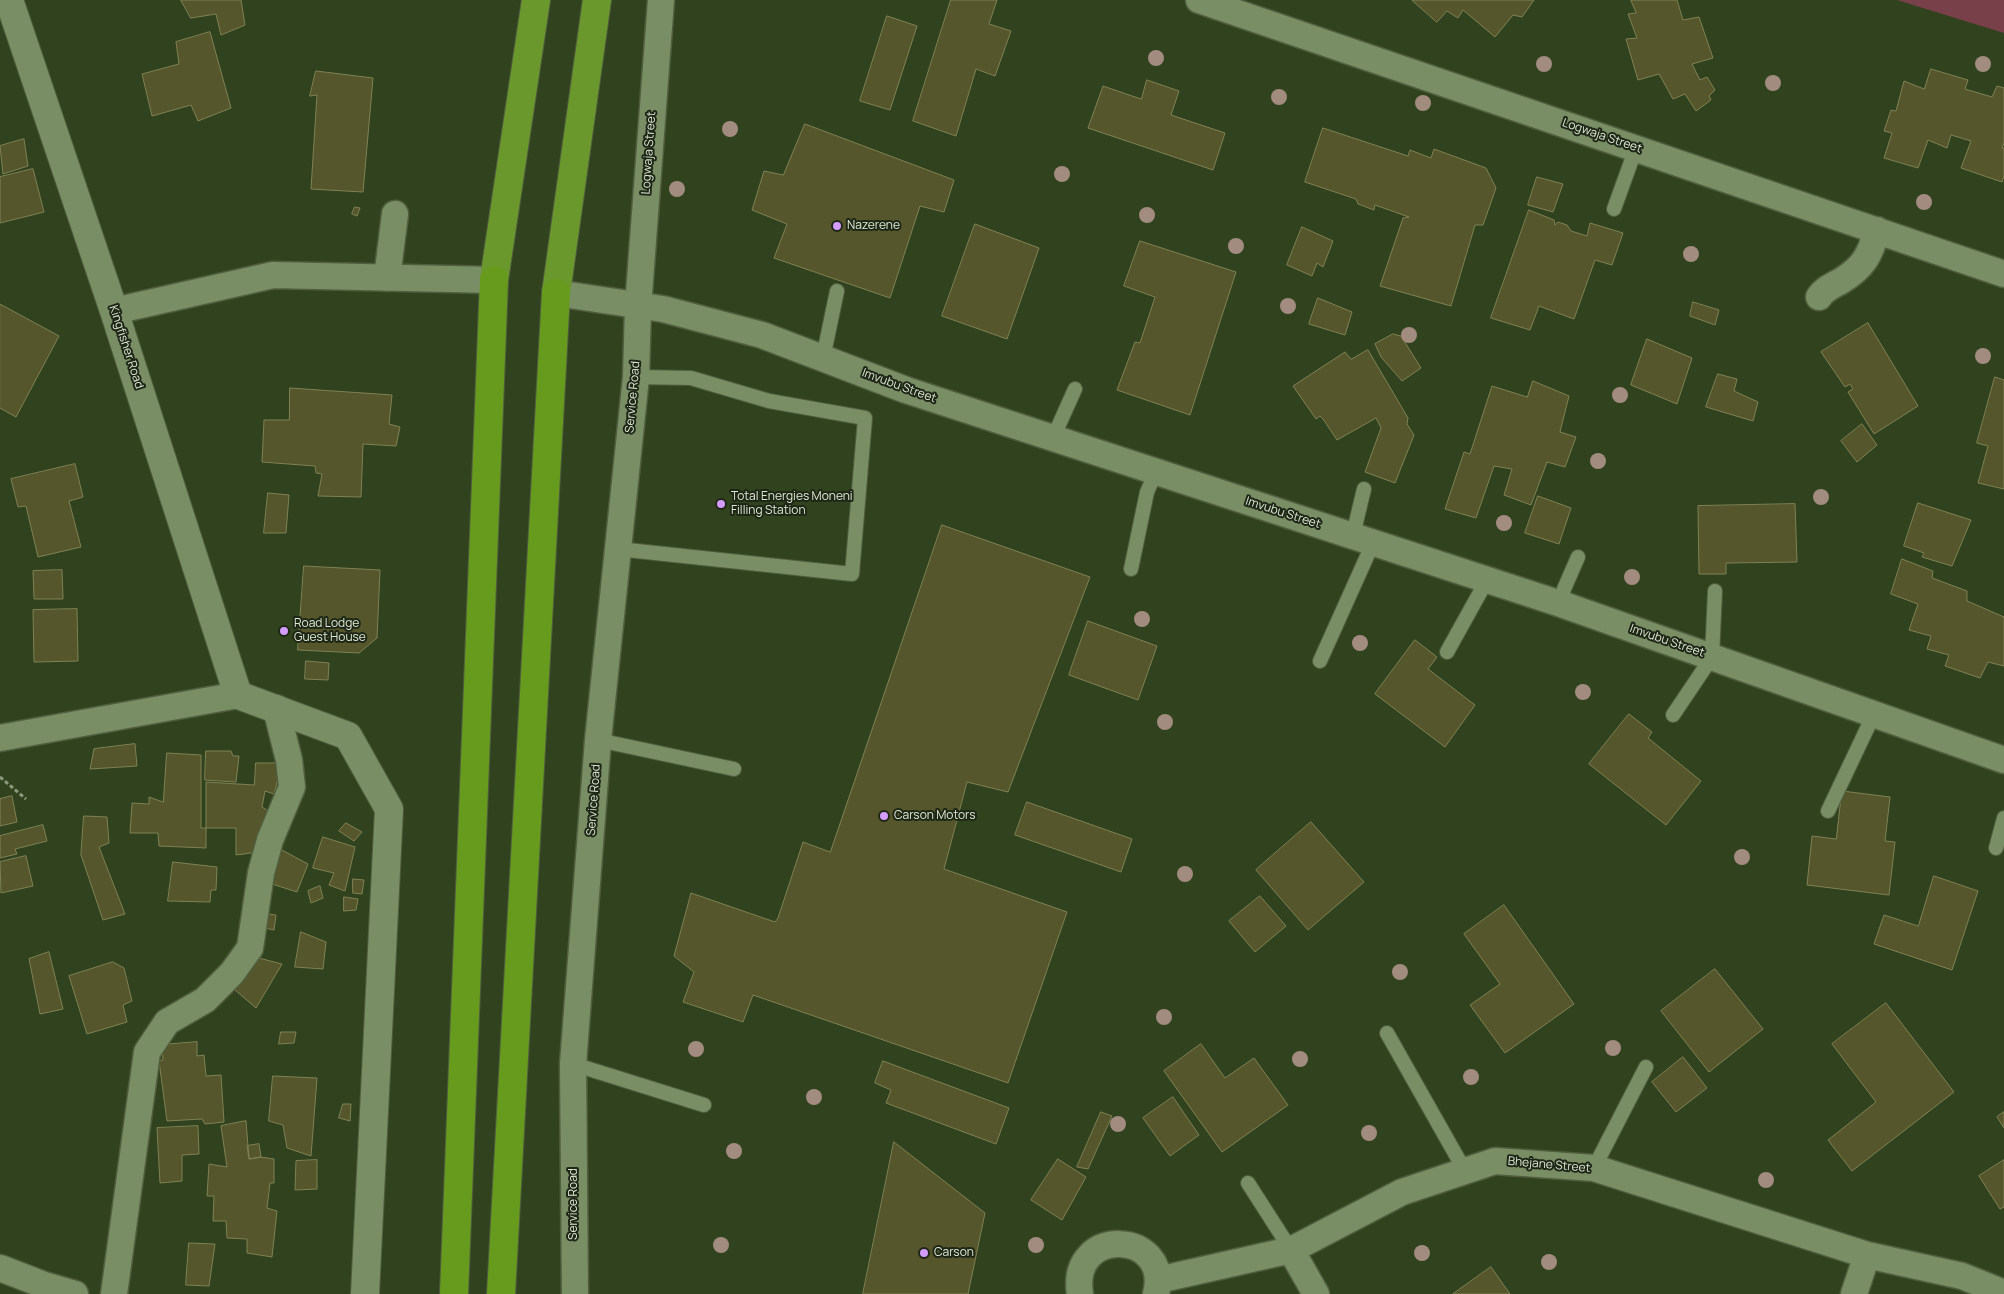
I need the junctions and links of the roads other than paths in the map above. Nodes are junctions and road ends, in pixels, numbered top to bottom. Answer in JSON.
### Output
{"nodes":[{"id":1,"x":9,"y":0,"type":"edge"},
{"id":2,"x":536,"y":0,"type":"edge"},
{"id":3,"x":597,"y":0,"type":"edge"},
{"id":4,"x":661,"y":0,"type":"edge"},
{"id":5,"x":1199,"y":0,"type":"edge"},
{"id":6,"x":1636,"y":148,"type":"junction"},
{"id":7,"x":1614,"y":209,"type":"dead end"},
{"id":8,"x":395,"y":214,"type":"dead end"},
{"id":9,"x":1876,"y":230,"type":"junction"},
{"id":10,"x":2004,"y":274,"type":"edge"},
{"id":11,"x":387,"y":278,"type":"junction"},
{"id":12,"x":494,"y":280,"type":"junction"},
{"id":13,"x":837,"y":291,"type":"dead end"},
{"id":14,"x":556,"y":293,"type":"junction"},
{"id":15,"x":1819,"y":298,"type":"dead end"},
{"id":16,"x":638,"y":306,"type":"junction"},
{"id":17,"x":114,"y":311,"type":"junction"},
{"id":18,"x":823,"y":358,"type":"junction"},
{"id":19,"x":636,"y":377,"type":"junction"},
{"id":20,"x":1074,"y":389,"type":"dead end"},
{"id":21,"x":1053,"y":438,"type":"junction"},
{"id":22,"x":1156,"y":472,"type":"junction"},
{"id":23,"x":1364,"y":489,"type":"dead end"},
{"id":24,"x":1363,"y":539,"type":"junction"},
{"id":25,"x":618,"y":549,"type":"junction"},
{"id":26,"x":1578,"y":557,"type":"dead end"},
{"id":27,"x":1131,"y":569,"type":"dead end"},
{"id":28,"x":1487,"y":580,"type":"junction"},
{"id":29,"x":1714,"y":591,"type":"dead end"},
{"id":30,"x":1561,"y":604,"type":"junction"},
{"id":31,"x":1447,"y":652,"type":"dead end"},
{"id":32,"x":1712,"y":657,"type":"junction"},
{"id":33,"x":1320,"y":661,"type":"dead end"},
{"id":34,"x":238,"y":695,"type":"junction"},
{"id":35,"x":276,"y":708,"type":"junction"},
{"id":36,"x":1673,"y":714,"type":"dead end"},
{"id":37,"x":1874,"y":714,"type":"junction"},
{"id":38,"x":0,"y":738,"type":"edge"},
{"id":39,"x":598,"y":740,"type":"junction"},
{"id":40,"x":2004,"y":760,"type":"edge"},
{"id":41,"x":734,"y":769,"type":"dead end"},
{"id":42,"x":1828,"y":811,"type":"dead end"},
{"id":43,"x":2004,"y":818,"type":"edge"},
{"id":44,"x":1996,"y":848,"type":"dead end"},
{"id":45,"x":1387,"y":1033,"type":"dead end"},
{"id":46,"x":574,"y":1064,"type":"junction"},
{"id":47,"x":1646,"y":1068,"type":"dead end"},
{"id":48,"x":704,"y":1105,"type":"dead end"},
{"id":49,"x":1594,"y":1168,"type":"junction"},
{"id":50,"x":1465,"y":1171,"type":"junction"},
{"id":51,"x":1248,"y":1183,"type":"dead end"},
{"id":52,"x":1291,"y":1250,"type":"junction"},
{"id":53,"x":1867,"y":1255,"type":"junction"},
{"id":54,"x":0,"y":1268,"type":"edge"},
{"id":55,"x":1158,"y":1287,"type":"edge"},
{"id":56,"x":2004,"y":1293,"type":"edge"},
{"id":57,"x":76,"y":1294,"type":"edge"},
{"id":58,"x":114,"y":1294,"type":"edge"},
{"id":59,"x":365,"y":1294,"type":"edge"},
{"id":60,"x":454,"y":1294,"type":"edge"},
{"id":61,"x":501,"y":1294,"type":"edge"},
{"id":62,"x":575,"y":1294,"type":"edge"},
{"id":63,"x":1080,"y":1294,"type":"edge"},
{"id":64,"x":1316,"y":1294,"type":"edge"},
{"id":65,"x":1854,"y":1294,"type":"edge"}],
"edges":[{"from":1,"to":17,"type":"street","name":"Kingfisher Road"},
{"from":2,"to":12,"type":"highway"},
{"from":3,"to":14,"type":"highway"},
{"from":4,"to":16,"type":"street","name":"Logwaja Street"},
{"from":5,"to":6,"type":"street","name":"Logwaja Street"},
{"from":6,"to":7,"type":"lane"},
{"from":6,"to":9,"type":"street","name":"Logwaja Street"},
{"from":8,"to":11,"type":"street"},
{"from":9,"to":10,"type":"street","name":"Logwaja Street"},
{"from":9,"to":15,"type":"street"},
{"from":11,"to":12,"type":"street"},
{"from":11,"to":17,"type":"street"},
{"from":12,"to":60,"type":"highway"},
{"from":13,"to":18,"type":"lane"},
{"from":14,"to":16,"type":"street","name":"Imvubu Street"},
{"from":14,"to":61,"type":"highway"},
{"from":16,"to":18,"type":"street","name":"Imvubu Street"},
{"from":16,"to":19,"type":"street","name":"Service Road"},
{"from":17,"to":34,"type":"street","name":"Kingfisher Road"},
{"from":18,"to":21,"type":"street","name":"Imvubu Street"},
{"from":19,"to":25,"type":"street","name":"Service Road"},
{"from":19,"to":25,"type":"lane"},
{"from":20,"to":21,"type":"lane"},
{"from":21,"to":22,"type":"street","name":"Imvubu Street"},
{"from":22,"to":24,"type":"street","name":"Imvubu Street"},
{"from":22,"to":27,"type":"lane"},
{"from":23,"to":24,"type":"lane"},
{"from":24,"to":28,"type":"street","name":"Imvubu Street"},
{"from":24,"to":33,"type":"lane"},
{"from":25,"to":39,"type":"street","name":"Service Road"},
{"from":26,"to":30,"type":"lane"},
{"from":28,"to":30,"type":"street","name":"Imvubu Street"},
{"from":28,"to":31,"type":"lane"},
{"from":29,"to":32,"type":"lane"},
{"from":30,"to":32,"type":"street","name":"Imvubu Street"},
{"from":32,"to":36,"type":"lane"},
{"from":32,"to":37,"type":"street","name":"Imvubu Street"},
{"from":34,"to":35,"type":"street"},
{"from":34,"to":38,"type":"street"},
{"from":35,"to":58,"type":"street"},
{"from":35,"to":59,"type":"street"},
{"from":37,"to":40,"type":"street","name":"Imvubu Street"},
{"from":37,"to":42,"type":"lane"},
{"from":39,"to":41,"type":"lane"},
{"from":39,"to":46,"type":"street","name":"Service Road"},
{"from":43,"to":44,"type":"lane"},
{"from":45,"to":50,"type":"lane"},
{"from":46,"to":48,"type":"lane"},
{"from":46,"to":62,"type":"street","name":"Service Road"},
{"from":47,"to":49,"type":"lane"},
{"from":49,"to":50,"type":"street","name":"Bhejane Street"},
{"from":49,"to":53,"type":"street","name":"Bhejane Street"},
{"from":50,"to":52,"type":"street","name":"Bhejane Street"},
{"from":51,"to":52,"type":"lane"},
{"from":52,"to":55,"type":"street","name":"Bhejane Street"},
{"from":52,"to":64,"type":"street"},
{"from":53,"to":56,"type":"street","name":"Bhejane Street"},
{"from":53,"to":65,"type":"street"},
{"from":54,"to":57,"type":"street"},
{"from":55,"to":63,"type":"street"}]}
